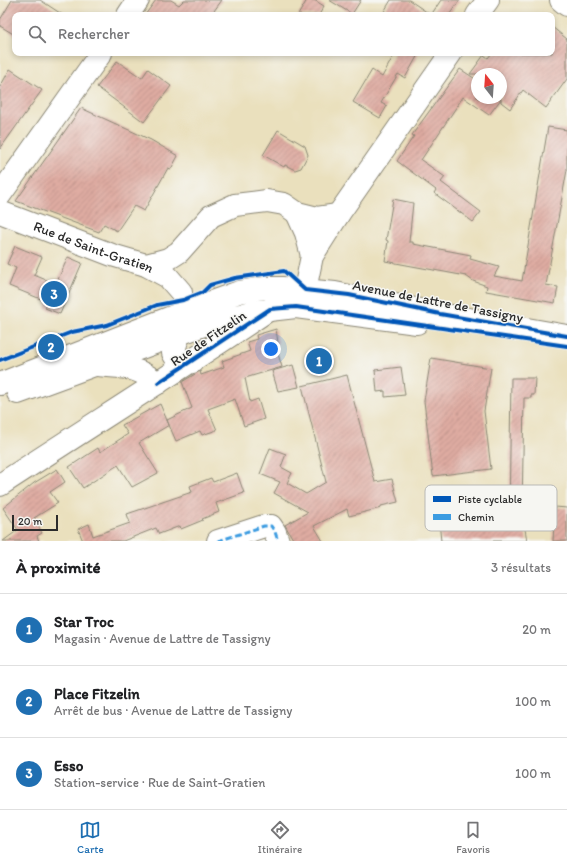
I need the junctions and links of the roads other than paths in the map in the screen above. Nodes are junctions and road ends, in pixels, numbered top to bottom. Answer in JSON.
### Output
{"nodes":[{"id":1,"x":138,"y":0,"type":"edge"},
{"id":2,"x":488,"y":0,"type":"edge"},
{"id":3,"x":561,"y":0,"type":"edge"},
{"id":4,"x":567,"y":5,"type":"edge"},
{"id":5,"x":130,"y":12,"type":"edge"},
{"id":6,"x":479,"y":12,"type":"edge"},
{"id":7,"x":99,"y":56,"type":"edge"},
{"id":8,"x":449,"y":56,"type":"edge"},
{"id":9,"x":0,"y":195,"type":"edge"},
{"id":10,"x":0,"y":212,"type":"edge"},
{"id":11,"x":297,"y":213,"type":"junction"},
{"id":12,"x":338,"y":215,"type":"junction"},
{"id":13,"x":179,"y":252,"type":"junction"},
{"id":14,"x":312,"y":256,"type":"junction"},
{"id":15,"x":146,"y":265,"type":"junction"},
{"id":16,"x":305,"y":290,"type":"junction"},
{"id":17,"x":270,"y":309,"type":"junction"},
{"id":18,"x":190,"y":310,"type":"junction"},
{"id":19,"x":178,"y":335,"type":"junction"},
{"id":20,"x":567,"y":336,"type":"edge"},
{"id":21,"x":567,"y":346,"type":"edge"},
{"id":22,"x":192,"y":362,"type":"junction"},
{"id":23,"x":97,"y":365,"type":"junction"},
{"id":24,"x":158,"y":383,"type":"junction"},
{"id":25,"x":0,"y":384,"type":"edge"},
{"id":26,"x":0,"y":399,"type":"edge"},
{"id":27,"x":0,"y":485,"type":"edge"},
{"id":28,"x":218,"y":541,"type":"edge"},
{"id":29,"x":278,"y":541,"type":"edge"}],
"edges":[{"from":1,"to":5,"type":"street"},
{"from":2,"to":6,"type":"street"},
{"from":3,"to":4,"type":"street"},
{"from":7,"to":9,"type":"street"},
{"from":8,"to":12,"type":"street"},
{"from":10,"to":15,"type":"street","name":"Rue de Saint-Gratien"},
{"from":11,"to":12,"type":"street"},
{"from":11,"to":13,"type":"street"},
{"from":11,"to":14,"type":"street"},
{"from":12,"to":14,"type":"street"},
{"from":13,"to":15,"type":"street"},
{"from":13,"to":18,"type":"street"},
{"from":14,"to":16,"type":"street"},
{"from":15,"to":18,"type":"street","name":"Rue de Saint-Gratien"},
{"from":16,"to":18,"type":"street","name":"Avenue de Lattre de Tassigny"},
{"from":16,"to":20,"type":"street","name":"Avenue de Lattre de Tassigny"},
{"from":17,"to":18,"type":"street","name":"Avenue de Lattre de Tassigny"},
{"from":17,"to":21,"type":"street","name":"Avenue de Lattre de Tassigny"},
{"from":17,"to":22,"type":"street","name":"Rue de Fitzelin"},
{"from":18,"to":19,"type":"street","name":"Avenue de Lattre de Tassigny"},
{"from":18,"to":25,"type":"street","name":"Avenue de Lattre de Tassigny"},
{"from":19,"to":22,"type":"street","name":"Rue de Fitzelin"},
{"from":19,"to":23,"type":"street","name":"Avenue de Lattre de Tassigny"},
{"from":22,"to":24,"type":"street","name":"Rue de Fitzelin"},
{"from":23,"to":24,"type":"street"},
{"from":23,"to":26,"type":"street","name":"Avenue de Lattre de Tassigny"},
{"from":24,"to":27,"type":"street","name":"Rue de Fitzelin"},
{"from":28,"to":29,"type":"street"}]}
